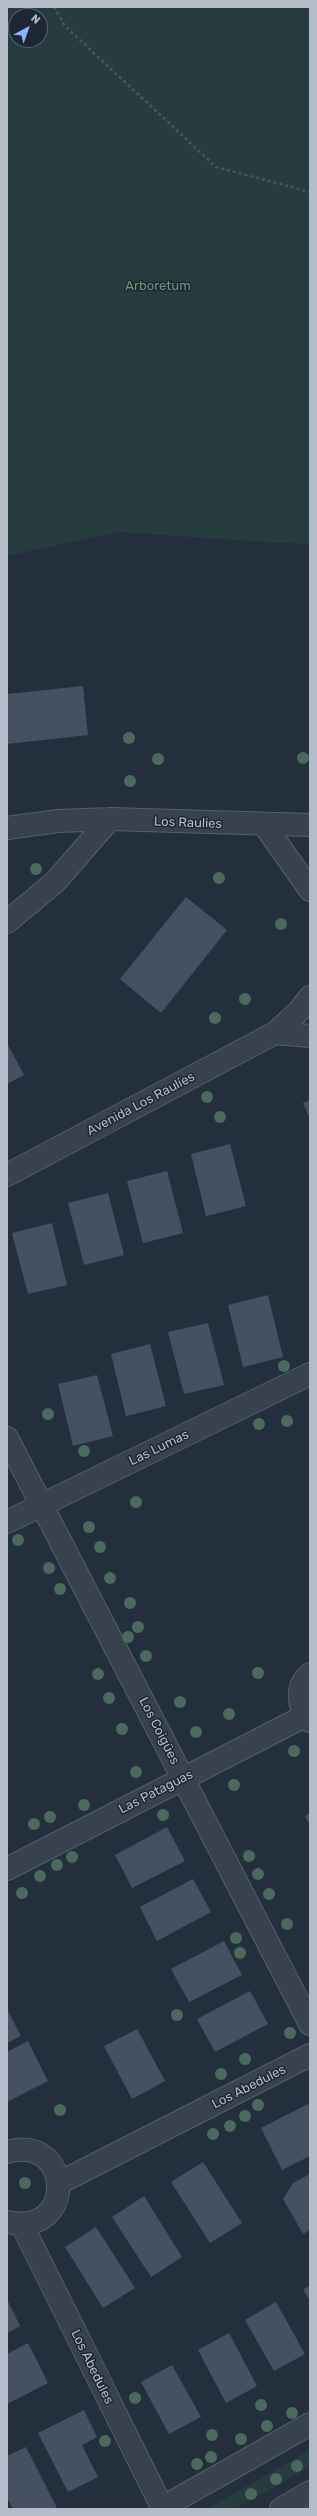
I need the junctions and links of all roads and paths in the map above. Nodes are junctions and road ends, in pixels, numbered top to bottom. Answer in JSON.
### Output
{"nodes":[{"id":1,"x":54,"y":7,"type":"edge"},
{"id":2,"x":310,"y":192,"type":"edge"},
{"id":3,"x":110,"y":819,"type":"junction"},
{"id":4,"x":310,"y":825,"type":"edge"},
{"id":5,"x":265,"y":826,"type":"junction"},
{"id":6,"x":7,"y":828,"type":"edge"},
{"id":7,"x":310,"y":890,"type":"edge"},
{"id":8,"x":7,"y":922,"type":"edge"},
{"id":9,"x":310,"y":997,"type":"edge"},
{"id":10,"x":275,"y":1033,"type":"junction"},
{"id":11,"x":310,"y":1036,"type":"edge"},
{"id":12,"x":7,"y":1174,"type":"edge"},
{"id":13,"x":310,"y":1374,"type":"edge"},
{"id":14,"x":7,"y":1438,"type":"edge"},
{"id":15,"x":42,"y":1505,"type":"junction"},
{"id":16,"x":7,"y":1522,"type":"edge"},
{"id":17,"x":310,"y":1674,"type":"edge"},
{"id":18,"x":307,"y":1718,"type":"edge"},
{"id":19,"x":183,"y":1778,"type":"junction"},
{"id":20,"x":7,"y":1869,"type":"edge"},
{"id":21,"x":310,"y":2024,"type":"edge"},
{"id":22,"x":310,"y":2055,"type":"edge"},
{"id":23,"x":7,"y":2152,"type":"edge"},
{"id":24,"x":59,"y":2183,"type":"junction"},
{"id":25,"x":14,"y":2223,"type":"edge"},
{"id":26,"x":310,"y":2424,"type":"edge"},
{"id":27,"x":310,"y":2492,"type":"edge"},
{"id":28,"x":162,"y":2509,"type":"edge"},
{"id":29,"x":281,"y":2509,"type":"edge"}],
"edges":[{"from":1,"to":2,"type":"path"},
{"from":3,"to":5,"type":"street","name":"Los Raulies"},
{"from":3,"to":6,"type":"street","name":"Los Raulies"},
{"from":3,"to":8,"type":"street"},
{"from":4,"to":5,"type":"street"},
{"from":5,"to":7,"type":"street"},
{"from":9,"to":10,"type":"street","name":"Avenida Los Raulíes"},
{"from":10,"to":11,"type":"street"},
{"from":10,"to":12,"type":"street","name":"Avenida Los Raulíes"},
{"from":13,"to":15,"type":"street","name":"Las Lumas"},
{"from":14,"to":15,"type":"street","name":"Los Coigües"},
{"from":15,"to":16,"type":"street","name":"Las Lumas"},
{"from":15,"to":19,"type":"street","name":"Los Coigües"},
{"from":17,"to":18,"type":"street","name":"Las Pataguas"},
{"from":18,"to":19,"type":"street","name":"Las Pataguas"},
{"from":19,"to":20,"type":"street","name":"Las Pataguas"},
{"from":19,"to":21,"type":"street","name":"Los Coigües"},
{"from":22,"to":24,"type":"street","name":"Los Abedules"},
{"from":23,"to":24,"type":"street"},
{"from":24,"to":25,"type":"street","name":"Los Abedules"},
{"from":25,"to":28,"type":"street","name":"Los Abedules"},
{"from":26,"to":28,"type":"street"},
{"from":27,"to":29,"type":"street"}]}
